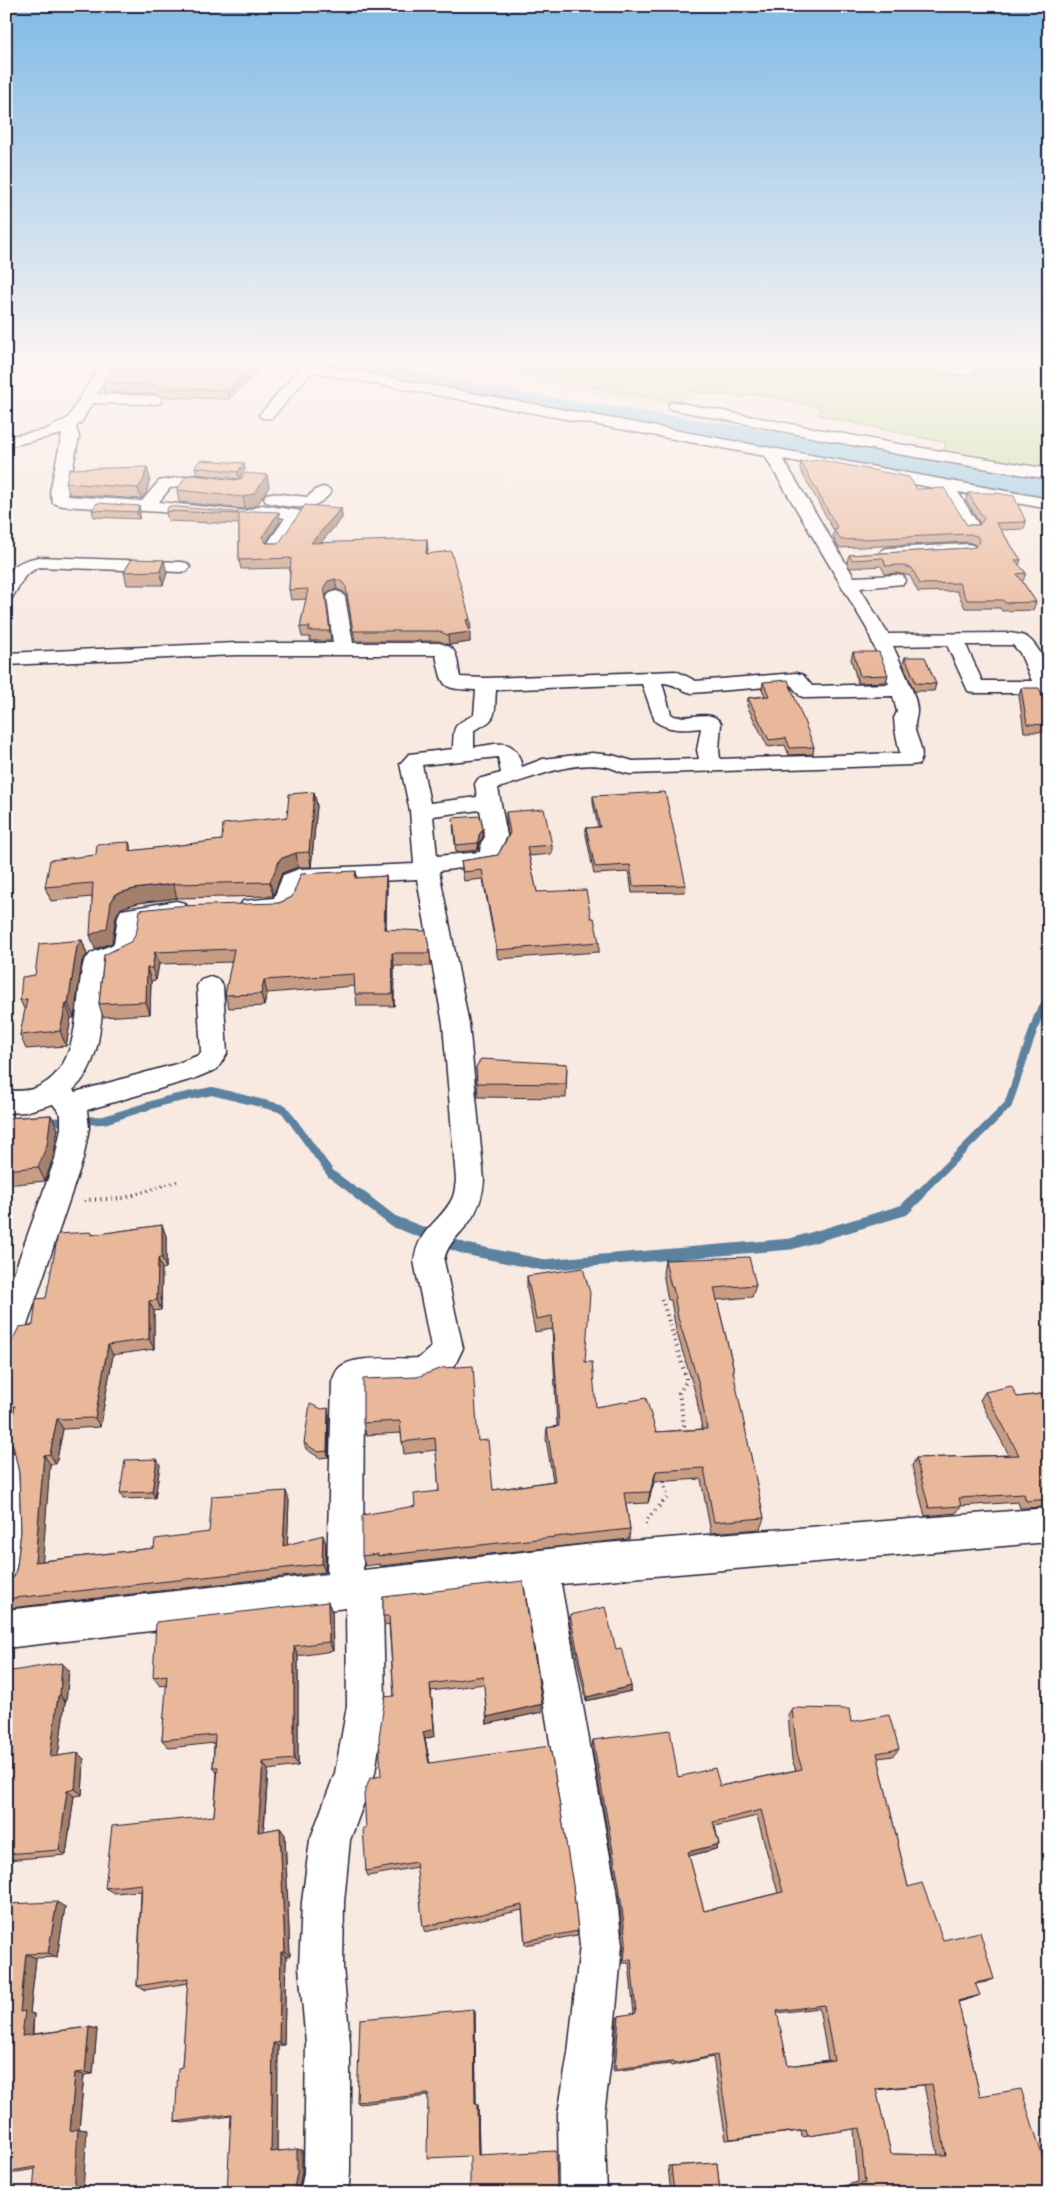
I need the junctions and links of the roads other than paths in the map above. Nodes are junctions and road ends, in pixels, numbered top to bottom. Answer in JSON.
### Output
{"nodes":[{"id":1,"x":64,"y":466,"type":"edge"},
{"id":2,"x":778,"y":466,"type":"edge"},
{"id":3,"x":840,"y":466,"type":"edge"},
{"id":4,"x":1002,"y":466,"type":"edge"},
{"id":5,"x":1049,"y":474,"type":"edge"},
{"id":6,"x":237,"y":485,"type":"edge"},
{"id":7,"x":946,"y":485,"type":"junction"},
{"id":8,"x":323,"y":492,"type":"dead end"},
{"id":9,"x":258,"y":496,"type":"edge"},
{"id":10,"x":1049,"y":504,"type":"edge"},
{"id":11,"x":147,"y":506,"type":"junction"},
{"id":12,"x":300,"y":509,"type":"junction"},
{"id":13,"x":971,"y":527,"type":"edge"},
{"id":14,"x":274,"y":547,"type":"edge"},
{"id":15,"x":967,"y":549,"type":"edge"},
{"id":16,"x":854,"y":555,"type":"edge"},
{"id":17,"x":872,"y":555,"type":"edge"},
{"id":18,"x":832,"y":556,"type":"junction"},
{"id":19,"x":181,"y":567,"type":"dead end"},
{"id":20,"x":897,"y":580,"type":"dead end"},
{"id":21,"x":849,"y":582,"type":"junction"},
{"id":22,"x":6,"y":594,"type":"edge"},
{"id":23,"x":336,"y":598,"type":"dead end"},
{"id":24,"x":954,"y":639,"type":"dead end"},
{"id":25,"x":880,"y":640,"type":"junction"},
{"id":26,"x":344,"y":650,"type":"junction"},
{"id":27,"x":6,"y":659,"type":"edge"},
{"id":28,"x":650,"y":676,"type":"junction"},
{"id":29,"x":486,"y":684,"type":"junction"},
{"id":30,"x":900,"y":690,"type":"junction"},
{"id":31,"x":463,"y":754,"type":"junction"},
{"id":32,"x":710,"y":765,"type":"junction"},
{"id":33,"x":514,"y":775,"type":"junction"},
{"id":34,"x":489,"y":802,"type":"junction"},
{"id":35,"x":421,"y":811,"type":"junction"},
{"id":36,"x":427,"y":868,"type":"junction"},
{"id":37,"x":233,"y":908,"type":"edge"},
{"id":38,"x":196,"y":909,"type":"edge"},
{"id":39,"x":210,"y":986,"type":"dead end"},
{"id":40,"x":6,"y":1102,"type":"edge"},
{"id":41,"x":70,"y":1109,"type":"junction"},
{"id":42,"x":6,"y":1340,"type":"edge"},
{"id":43,"x":6,"y":1466,"type":"edge"},
{"id":44,"x":1049,"y":1525,"type":"edge"},
{"id":45,"x":540,"y":1568,"type":"junction"},
{"id":46,"x":6,"y":1572,"type":"edge"},
{"id":47,"x":355,"y":1589,"type":"junction"},
{"id":48,"x":6,"y":1629,"type":"edge"},
{"id":49,"x":324,"y":2193,"type":"edge"},
{"id":50,"x":583,"y":2193,"type":"edge"}],
"edges":[{"from":1,"to":11,"type":"street"},
{"from":2,"to":18,"type":"street"},
{"from":3,"to":7,"type":"street"},
{"from":4,"to":5,"type":"street"},
{"from":6,"to":11,"type":"street"},
{"from":7,"to":10,"type":"street"},
{"from":7,"to":13,"type":"street"},
{"from":8,"to":12,"type":"street"},
{"from":9,"to":12,"type":"street"},
{"from":11,"to":12,"type":"street"},
{"from":12,"to":14,"type":"street"},
{"from":15,"to":17,"type":"street"},
{"from":16,"to":18,"type":"street"},
{"from":18,"to":21,"type":"street"},
{"from":19,"to":22,"type":"street"},
{"from":20,"to":21,"type":"street"},
{"from":21,"to":25,"type":"street"},
{"from":23,"to":26,"type":"street"},
{"from":24,"to":25,"type":"street"},
{"from":25,"to":30,"type":"street"},
{"from":26,"to":27,"type":"street"},
{"from":26,"to":29,"type":"street"},
{"from":28,"to":29,"type":"street"},
{"from":28,"to":30,"type":"street"},
{"from":28,"to":32,"type":"street"},
{"from":29,"to":31,"type":"street"},
{"from":30,"to":32,"type":"street"},
{"from":31,"to":33,"type":"street"},
{"from":31,"to":35,"type":"street"},
{"from":32,"to":33,"type":"street"},
{"from":33,"to":34,"type":"street"},
{"from":34,"to":35,"type":"street"},
{"from":34,"to":36,"type":"street"},
{"from":35,"to":36,"type":"street"},
{"from":36,"to":37,"type":"street"},
{"from":36,"to":47,"type":"street"},
{"from":38,"to":41,"type":"street"},
{"from":39,"to":41,"type":"street"},
{"from":40,"to":41,"type":"street"},
{"from":41,"to":42,"type":"street"},
{"from":43,"to":46,"type":"street"},
{"from":44,"to":45,"type":"street"},
{"from":45,"to":47,"type":"street"},
{"from":45,"to":50,"type":"street"},
{"from":47,"to":48,"type":"street"},
{"from":47,"to":49,"type":"street"}]}
